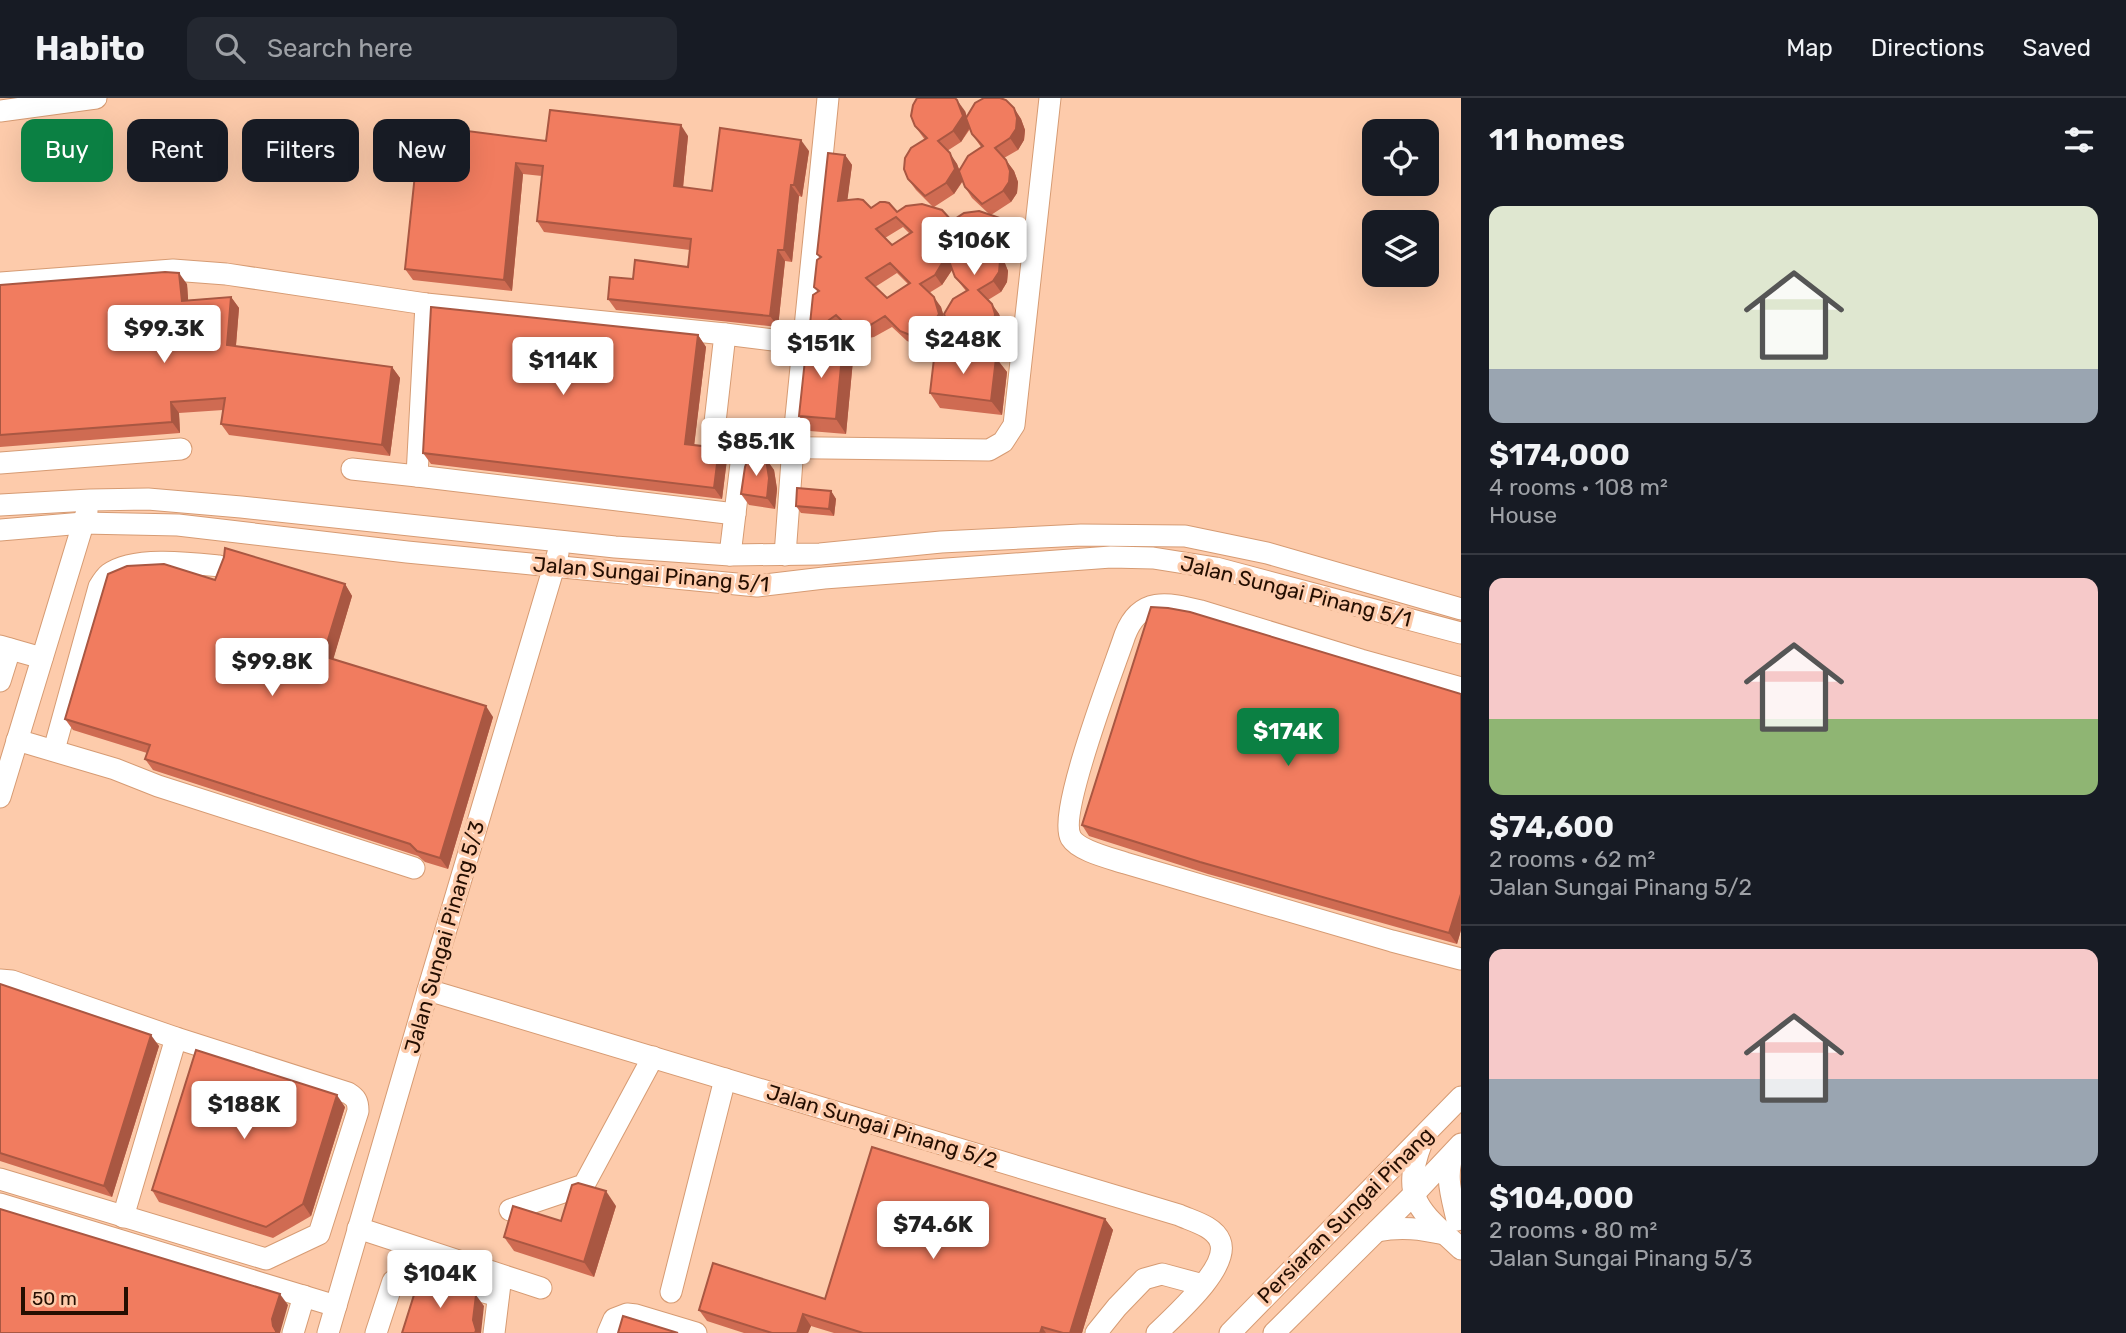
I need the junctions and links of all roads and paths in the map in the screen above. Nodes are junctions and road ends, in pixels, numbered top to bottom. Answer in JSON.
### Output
{"nodes":[{"id":1,"x":96,"y":98,"type":"edge"},
{"id":2,"x":828,"y":98,"type":"edge"},
{"id":3,"x":1050,"y":98,"type":"edge"},
{"id":4,"x":0,"y":111,"type":"edge"},
{"id":5,"x":0,"y":283,"type":"edge"},
{"id":6,"x":426,"y":304,"type":"junction"},
{"id":7,"x":724,"y":334,"type":"junction"},
{"id":8,"x":805,"y":344,"type":"junction"},
{"id":9,"x":743,"y":446,"type":"junction"},
{"id":10,"x":793,"y":447,"type":"junction"},
{"id":11,"x":181,"y":449,"type":"dead end"},
{"id":12,"x":0,"y":463,"type":"edge"},
{"id":13,"x":352,"y":469,"type":"dead end"},
{"id":14,"x":417,"y":476,"type":"junction"},
{"id":15,"x":90,"y":500,"type":"junction"},
{"id":16,"x":0,"y":505,"type":"edge"},
{"id":17,"x":735,"y":514,"type":"junction"},
{"id":18,"x":83,"y":523,"type":"junction"},
{"id":19,"x":0,"y":530,"type":"edge"},
{"id":20,"x":561,"y":542,"type":"junction"},
{"id":21,"x":730,"y":555,"type":"junction"},
{"id":22,"x":785,"y":555,"type":"junction"},
{"id":23,"x":219,"y":566,"type":"edge"},
{"id":24,"x":554,"y":566,"type":"junction"},
{"id":25,"x":1461,"y":609,"type":"edge"},
{"id":26,"x":1461,"y":633,"type":"edge"},
{"id":27,"x":5,"y":647,"type":"edge"},
{"id":28,"x":42,"y":658,"type":"junction"},
{"id":29,"x":0,"y":681,"type":"edge"},
{"id":30,"x":1461,"y":688,"type":"edge"},
{"id":31,"x":17,"y":740,"type":"junction"},
{"id":32,"x":54,"y":750,"type":"junction"},
{"id":33,"x":0,"y":797,"type":"edge"},
{"id":34,"x":414,"y":868,"type":"dead end"},
{"id":35,"x":1461,"y":959,"type":"edge"},
{"id":36,"x":0,"y":980,"type":"edge"},
{"id":37,"x":428,"y":990,"type":"junction"},
{"id":38,"x":176,"y":1038,"type":"junction"},
{"id":39,"x":653,"y":1057,"type":"junction"},
{"id":40,"x":725,"y":1079,"type":"junction"},
{"id":41,"x":1461,"y":1097,"type":"edge"},
{"id":42,"x":1425,"y":1135,"type":"junction"},
{"id":43,"x":1458,"y":1147,"type":"edge"},
{"id":44,"x":0,"y":1179,"type":"edge"},
{"id":45,"x":1413,"y":1195,"type":"junction"},
{"id":46,"x":1359,"y":1201,"type":"junction"},
{"id":47,"x":0,"y":1205,"type":"edge"},
{"id":48,"x":510,"y":1210,"type":"edge"},
{"id":49,"x":123,"y":1217,"type":"junction"},
{"id":50,"x":358,"y":1228,"type":"junction"},
{"id":51,"x":1377,"y":1231,"type":"junction"},
{"id":52,"x":1456,"y":1231,"type":"edge"},
{"id":53,"x":435,"y":1253,"type":"junction"},
{"id":54,"x":502,"y":1275,"type":"junction"},
{"id":55,"x":429,"y":1277,"type":"junction"},
{"id":56,"x":1203,"y":1285,"type":"junction"},
{"id":57,"x":541,"y":1287,"type":"dead end"},
{"id":58,"x":671,"y":1292,"type":"dead end"},
{"id":59,"x":304,"y":1296,"type":"junction"},
{"id":60,"x":498,"y":1296,"type":"junction"},
{"id":61,"x":336,"y":1306,"type":"junction"},
{"id":62,"x":293,"y":1333,"type":"edge"},
{"id":63,"x":328,"y":1333,"type":"edge"},
{"id":64,"x":376,"y":1333,"type":"edge"},
{"id":65,"x":494,"y":1333,"type":"edge"},
{"id":66,"x":608,"y":1333,"type":"edge"},
{"id":67,"x":696,"y":1333,"type":"edge"},
{"id":68,"x":1096,"y":1333,"type":"edge"},
{"id":69,"x":1157,"y":1333,"type":"edge"},
{"id":70,"x":1230,"y":1333,"type":"edge"},
{"id":71,"x":1274,"y":1333,"type":"edge"}],
"edges":[{"from":1,"to":4,"type":"street"},
{"from":2,"to":8,"type":"street"},
{"from":3,"to":10,"type":"street"},
{"from":5,"to":6,"type":"street"},
{"from":6,"to":7,"type":"street"},
{"from":6,"to":14,"type":"street"},
{"from":7,"to":8,"type":"street"},
{"from":7,"to":9,"type":"street"},
{"from":8,"to":10,"type":"street"},
{"from":9,"to":10,"type":"street"},
{"from":9,"to":17,"type":"street"},
{"from":10,"to":22,"type":"street"},
{"from":11,"to":12,"type":"street"},
{"from":13,"to":14,"type":"street"},
{"from":14,"to":17,"type":"street"},
{"from":15,"to":16,"type":"street","name":"Jalan Sungai Pinang 5/1"},
{"from":15,"to":18,"type":"street"},
{"from":15,"to":20,"type":"street","name":"Jalan Sungai Pinang 5/1"},
{"from":17,"to":21,"type":"street"},
{"from":18,"to":19,"type":"street","name":"Jalan Sungai Pinang 5/1"},
{"from":18,"to":24,"type":"street","name":"Jalan Sungai Pinang 5/1"},
{"from":18,"to":28,"type":"street"},
{"from":20,"to":21,"type":"street","name":"Jalan Sungai Pinang 5/1"},
{"from":20,"to":24,"type":"street","name":"Jalan Sungai Pinang 5/3"},
{"from":21,"to":22,"type":"street","name":"Jalan Sungai Pinang 5/1"},
{"from":22,"to":25,"type":"street","name":"Jalan Sungai Pinang 5/1"},
{"from":23,"to":32,"type":"street"},
{"from":24,"to":26,"type":"street","name":"Jalan Sungai Pinang 5/1"},
{"from":24,"to":37,"type":"street","name":"Jalan Sungai Pinang 5/3"},
{"from":27,"to":28,"type":"street"},
{"from":27,"to":29,"type":"street"},
{"from":28,"to":31,"type":"street"},
{"from":30,"to":35,"type":"street"},
{"from":31,"to":32,"type":"street"},
{"from":31,"to":33,"type":"street"},
{"from":32,"to":34,"type":"street"},
{"from":36,"to":38,"type":"street"},
{"from":37,"to":39,"type":"street","name":"Jalan Sungai Pinang 5/2"},
{"from":37,"to":50,"type":"street","name":"Jalan Sungai Pinang 5/3"},
{"from":38,"to":49,"type":"street"},
{"from":38,"to":49,"type":"street"},
{"from":39,"to":40,"type":"street","name":"Jalan Sungai Pinang 5/2"},
{"from":39,"to":48,"type":"street"},
{"from":40,"to":56,"type":"street","name":"Jalan Sungai Pinang 5/2"},
{"from":40,"to":58,"type":"street"},
{"from":41,"to":42,"type":"street","name":"Persiaran Sungai Pinang"},
{"from":42,"to":45,"type":"street"},
{"from":42,"to":46,"type":"street","name":"Persiaran Sungai Pinang"},
{"from":43,"to":45,"type":"street","name":"Persiaran Sungai Pinang"},
{"from":43,"to":52,"type":"street"},
{"from":44,"to":49,"type":"street"},
{"from":45,"to":46,"type":"street"},
{"from":45,"to":51,"type":"street","name":"Persiaran Sungai Pinang"},
{"from":45,"to":52,"type":"street"},
{"from":46,"to":70,"type":"street","name":"Persiaran Sungai Pinang"},
{"from":47,"to":59,"type":"street"},
{"from":50,"to":53,"type":"street"},
{"from":50,"to":61,"type":"street","name":"Jalan Sungai Pinang 5/3"},
{"from":51,"to":52,"type":"street"},
{"from":51,"to":71,"type":"street","name":"Persiaran Sungai Pinang"},
{"from":53,"to":54,"type":"street"},
{"from":53,"to":55,"type":"street"},
{"from":54,"to":57,"type":"street"},
{"from":54,"to":60,"type":"street"},
{"from":55,"to":60,"type":"street"},
{"from":55,"to":64,"type":"street"},
{"from":56,"to":68,"type":"street"},
{"from":56,"to":69,"type":"street","name":"Jalan Sungai Pinang 5/2"},
{"from":59,"to":61,"type":"street"},
{"from":59,"to":62,"type":"street"},
{"from":60,"to":65,"type":"street"},
{"from":61,"to":63,"type":"street","name":"Jalan Sungai Pinang 5/3"},
{"from":66,"to":67,"type":"street"}]}
